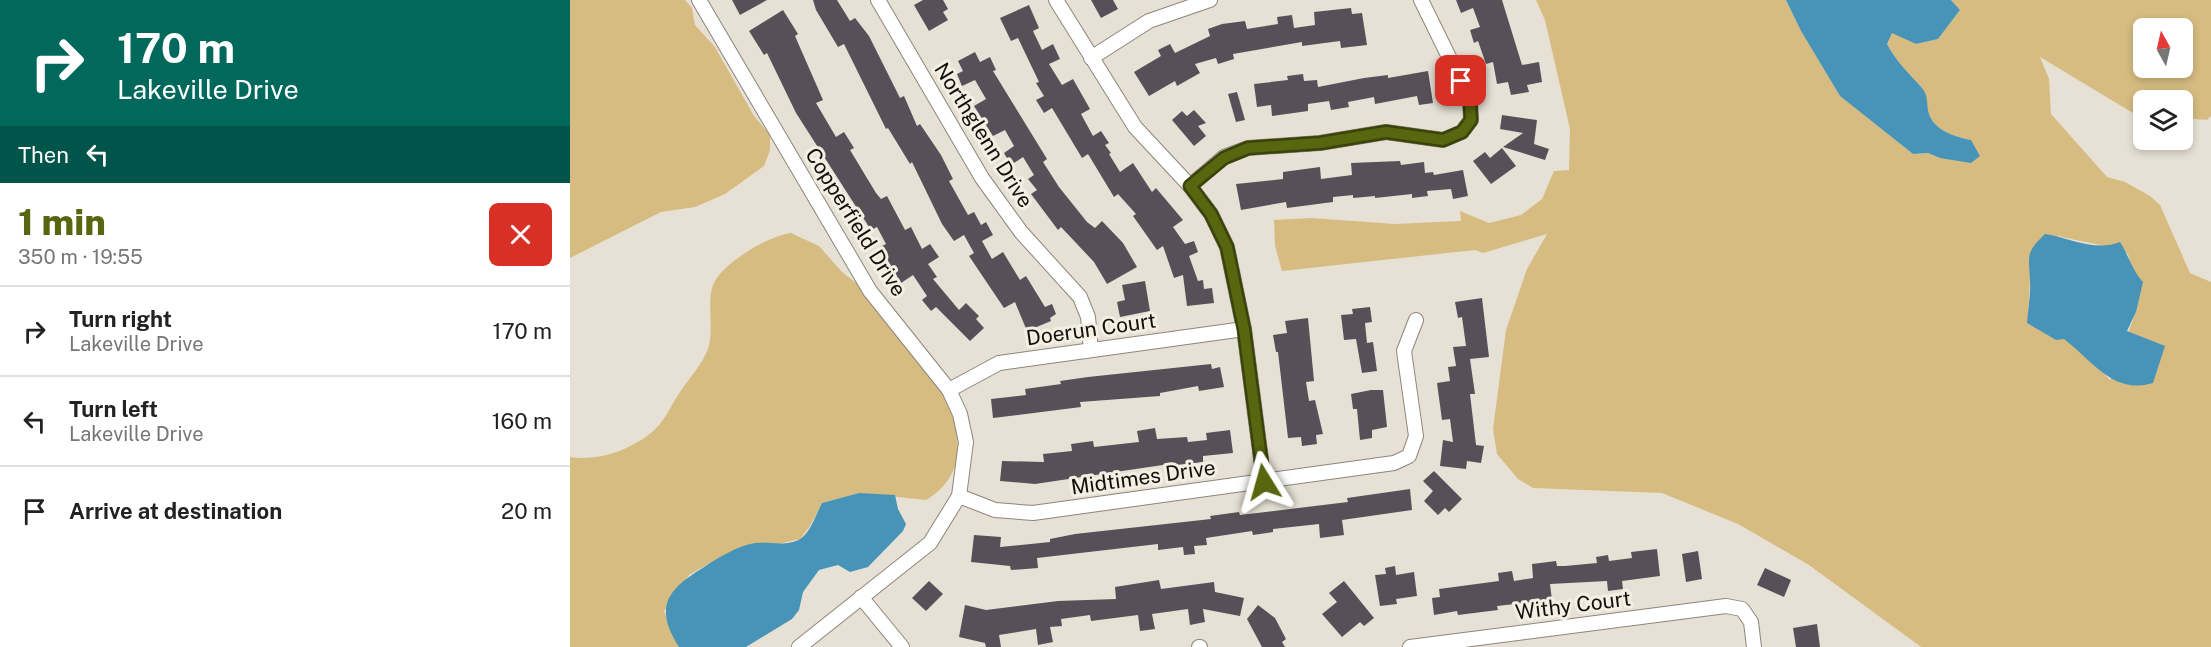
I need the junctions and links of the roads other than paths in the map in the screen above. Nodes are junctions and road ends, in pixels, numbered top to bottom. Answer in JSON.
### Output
{"nodes":[{"id":1,"x":699,"y":0,"type":"edge"},
{"id":2,"x":878,"y":0,"type":"edge"},
{"id":3,"x":1056,"y":0,"type":"edge"},
{"id":4,"x":1210,"y":0,"type":"edge"},
{"id":5,"x":1421,"y":0,"type":"edge"},
{"id":6,"x":1091,"y":58,"type":"junction"},
{"id":7,"x":1190,"y":186,"type":"junction"},
{"id":8,"x":1416,"y":320,"type":"dead end"},
{"id":9,"x":1244,"y":329,"type":"junction"},
{"id":10,"x":1091,"y":350,"type":"junction"},
{"id":11,"x":949,"y":390,"type":"junction"},
{"id":12,"x":1264,"y":482,"type":"junction"},
{"id":13,"x":959,"y":496,"type":"junction"},
{"id":14,"x":861,"y":597,"type":"junction"},
{"id":15,"x":799,"y":647,"type":"edge"},
{"id":16,"x":902,"y":647,"type":"edge"},
{"id":17,"x":1410,"y":647,"type":"edge"},
{"id":18,"x":1754,"y":647,"type":"edge"}],
"edges":[{"from":1,"to":11,"type":"street","name":"Copperfield Drive"},
{"from":2,"to":10,"type":"street","name":"Northglenn Drive"},
{"from":3,"to":6,"type":"street"},
{"from":4,"to":6,"type":"street"},
{"from":5,"to":7,"type":"street"},
{"from":6,"to":7,"type":"street"},
{"from":7,"to":9,"type":"street"},
{"from":8,"to":12,"type":"street","name":"Midtimes Drive"},
{"from":9,"to":10,"type":"street","name":"Doerun Court"},
{"from":9,"to":12,"type":"street"},
{"from":10,"to":11,"type":"street","name":"Doerun Court"},
{"from":11,"to":13,"type":"street","name":"Copperfield Drive"},
{"from":12,"to":13,"type":"street","name":"Midtimes Drive"},
{"from":13,"to":14,"type":"street","name":"Copperfield Drive"},
{"from":14,"to":15,"type":"street","name":"Copperfield Drive"},
{"from":14,"to":16,"type":"street"},
{"from":17,"to":18,"type":"street","name":"Withy Court"}]}
